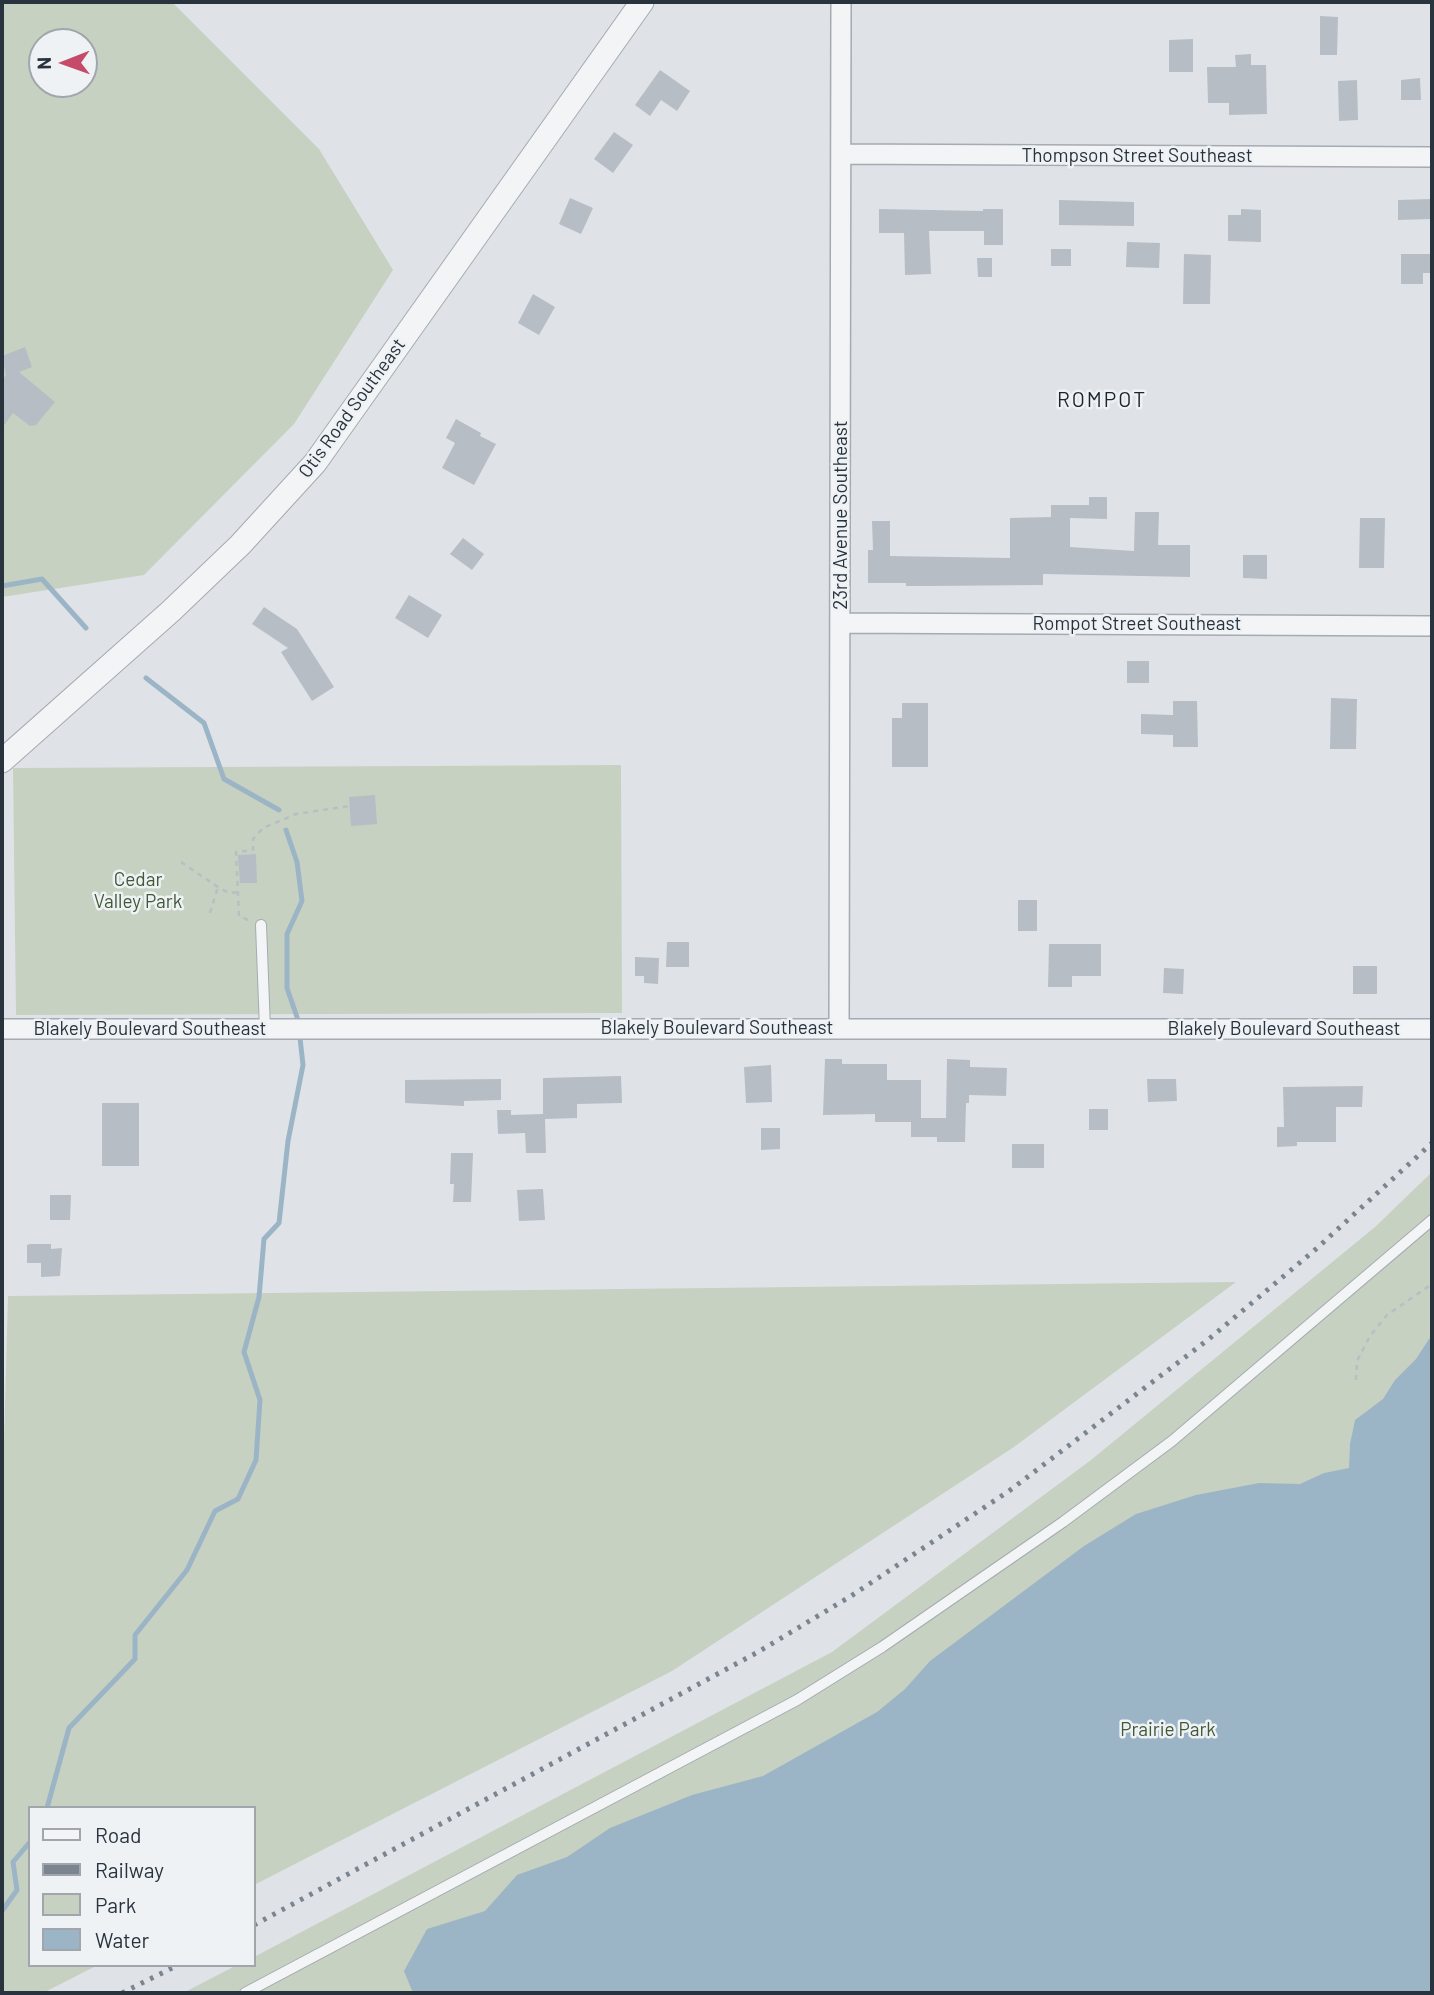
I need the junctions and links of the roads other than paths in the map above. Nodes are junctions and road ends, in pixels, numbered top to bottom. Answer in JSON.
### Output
{"nodes":[{"id":1,"x":642,"y":2,"type":"edge"},
{"id":2,"x":841,"y":2,"type":"edge"},
{"id":3,"x":841,"y":154,"type":"junction"},
{"id":4,"x":1432,"y":157,"type":"edge"},
{"id":5,"x":841,"y":623,"type":"junction"},
{"id":6,"x":1432,"y":626,"type":"edge"},
{"id":7,"x":2,"y":761,"type":"edge"},
{"id":8,"x":261,"y":925,"type":"road end"},
{"id":9,"x":839,"y":1027,"type":"junction"},
{"id":10,"x":2,"y":1029,"type":"edge"},
{"id":11,"x":269,"y":1029,"type":"junction"},
{"id":12,"x":1432,"y":1029,"type":"edge"},
{"id":13,"x":1432,"y":1220,"type":"edge"},
{"id":14,"x":245,"y":1993,"type":"edge"}],
"edges":[{"from":1,"to":7,"type":"street","name":"Otis Road Southeast"},
{"from":2,"to":3,"type":"street","name":"23rd Avenue Southeast"},
{"from":3,"to":4,"type":"street","name":"Thompson Street Southeast"},
{"from":3,"to":5,"type":"street","name":"23rd Avenue Southeast"},
{"from":5,"to":6,"type":"street","name":"Rompot Street Southeast"},
{"from":5,"to":9,"type":"street","name":"23rd Avenue Southeast"},
{"from":8,"to":11,"type":"lane"},
{"from":9,"to":11,"type":"street","name":"Blakely Boulevard Southeast"},
{"from":9,"to":12,"type":"street","name":"Blakely Boulevard Southeast"},
{"from":10,"to":11,"type":"street","name":"Blakely Boulevard Southeast"},
{"from":13,"to":14,"type":"lane"}]}
